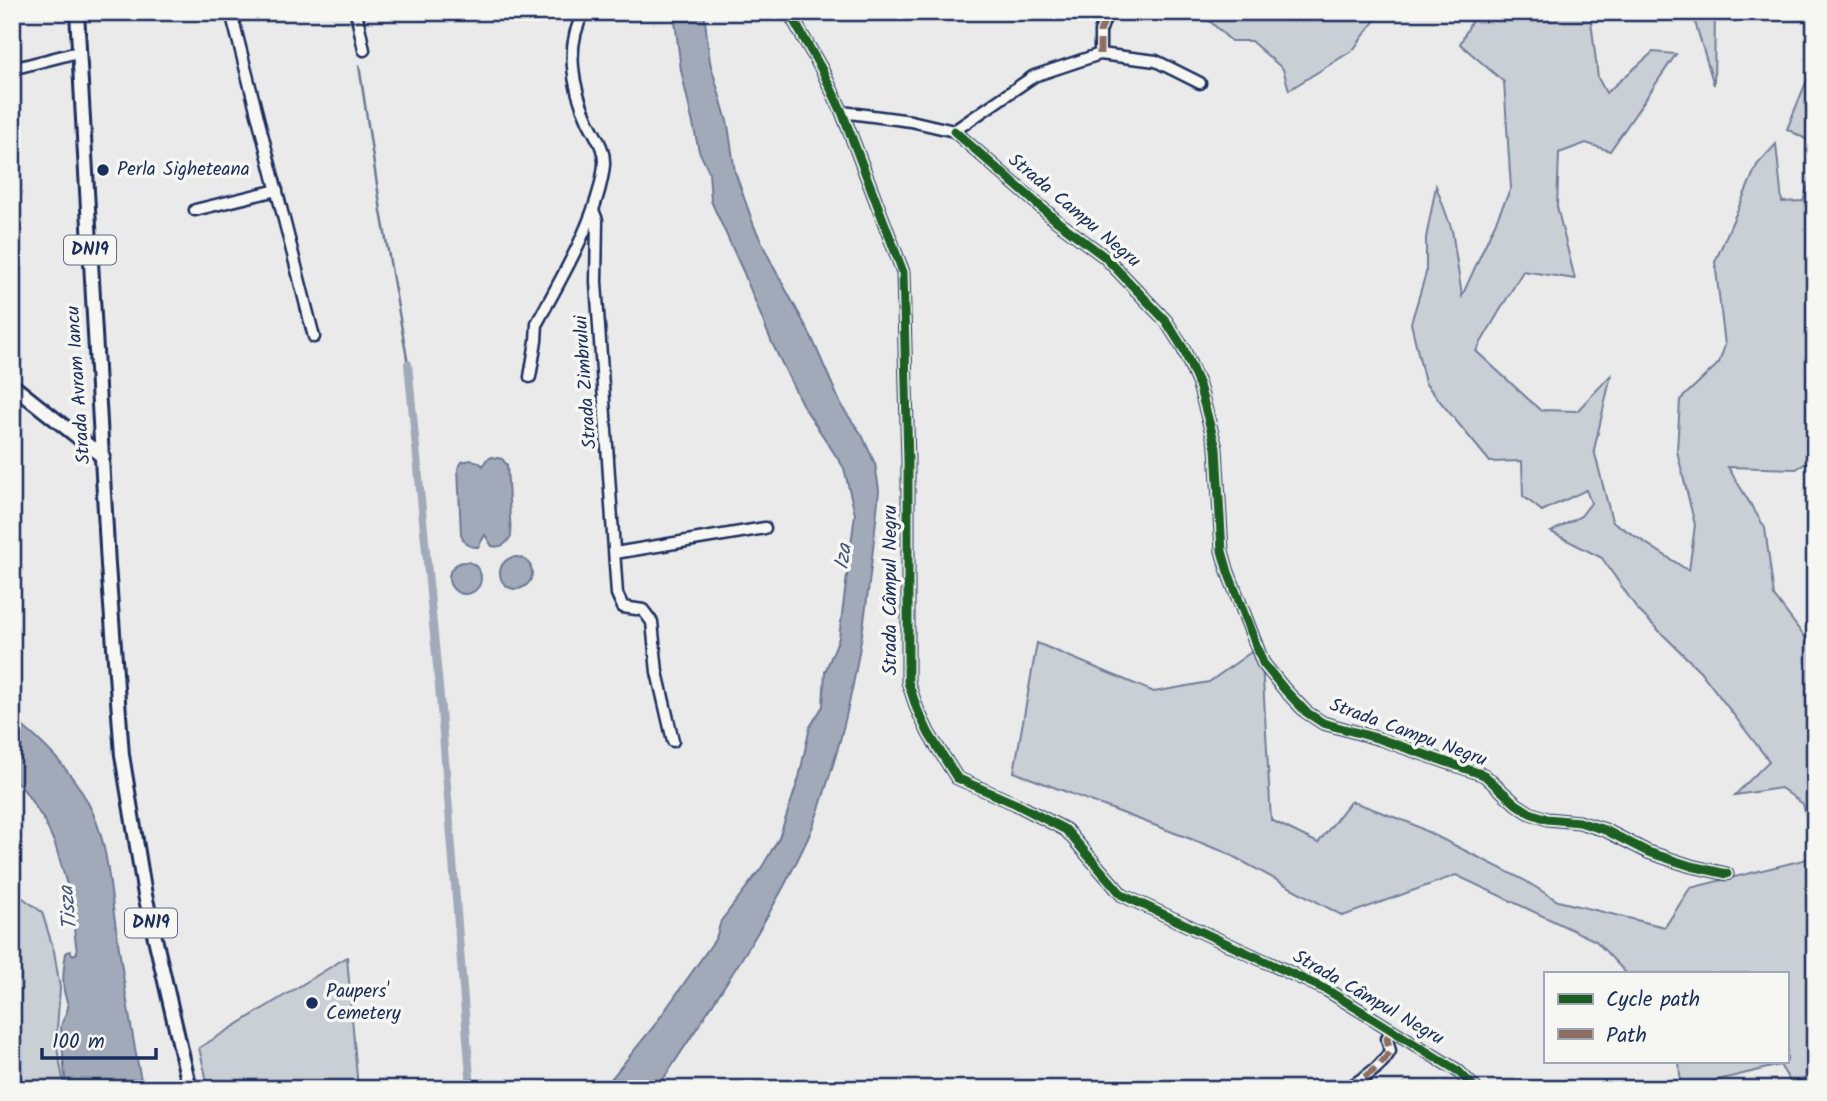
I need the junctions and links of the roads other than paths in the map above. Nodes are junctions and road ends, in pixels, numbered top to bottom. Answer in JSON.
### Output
{"nodes":[{"id":1,"x":77,"y":12,"type":"edge"},
{"id":2,"x":231,"y":12,"type":"edge"},
{"id":3,"x":356,"y":12,"type":"edge"},
{"id":4,"x":584,"y":12,"type":"edge"},
{"id":5,"x":789,"y":12,"type":"edge"},
{"id":6,"x":1107,"y":12,"type":"edge"},
{"id":7,"x":364,"y":50,"type":"dead end"},
{"id":8,"x":78,"y":52,"type":"junction"},
{"id":9,"x":1100,"y":54,"type":"junction"},
{"id":10,"x":12,"y":69,"type":"edge"},
{"id":11,"x":1200,"y":83,"type":"dead end"},
{"id":12,"x":842,"y":112,"type":"junction"},
{"id":13,"x":954,"y":131,"type":"junction"},
{"id":14,"x":277,"y":190,"type":"junction"},
{"id":15,"x":195,"y":210,"type":"dead end"},
{"id":16,"x":593,"y":210,"type":"junction"},
{"id":17,"x":314,"y":337,"type":"dead end"},
{"id":18,"x":530,"y":377,"type":"dead end"},
{"id":19,"x":12,"y":385,"type":"edge"},
{"id":20,"x":103,"y":457,"type":"junction"},
{"id":21,"x":765,"y":528,"type":"dead end"},
{"id":22,"x":615,"y":553,"type":"junction"},
{"id":23,"x":673,"y":741,"type":"dead end"},
{"id":24,"x":1727,"y":874,"type":"dead end"},
{"id":25,"x":1390,"y":1031,"type":"junction"},
{"id":26,"x":190,"y":1089,"type":"edge"},
{"id":27,"x":1347,"y":1089,"type":"edge"},
{"id":28,"x":1476,"y":1089,"type":"edge"}],
"edges":[{"from":1,"to":8,"type":"main road","name":"Strada Avram Iancu","number":"DN19"},
{"from":2,"to":14,"type":"street"},
{"from":3,"to":7,"type":"street"},
{"from":4,"to":16,"type":"street","name":"Strada Zimbrului"},
{"from":5,"to":12,"type":"street","name":"Strada Câmpul Negru"},
{"from":6,"to":9,"type":"street"},
{"from":8,"to":10,"type":"street"},
{"from":8,"to":20,"type":"main road","name":"Strada Avram Iancu","number":"DN19"},
{"from":9,"to":11,"type":"street"},
{"from":9,"to":13,"type":"street"},
{"from":12,"to":13,"type":"street","name":"Strada Campu Negru"},
{"from":12,"to":25,"type":"street","name":"Strada Câmpul Negru"},
{"from":13,"to":24,"type":"street","name":"Strada Campu Negru"},
{"from":14,"to":15,"type":"street"},
{"from":14,"to":17,"type":"street"},
{"from":16,"to":18,"type":"street","name":"Strada Zimbrului"},
{"from":16,"to":22,"type":"street","name":"Strada Zimbrului"},
{"from":19,"to":20,"type":"main road"},
{"from":20,"to":26,"type":"main road","name":"Strada Avram Iancu","number":"DN19"},
{"from":21,"to":22,"type":"street"},
{"from":22,"to":23,"type":"street","name":"Strada Zimbrului"},
{"from":25,"to":27,"type":"street"},
{"from":25,"to":28,"type":"street","name":"Strada Câmpul Negru"}]}
